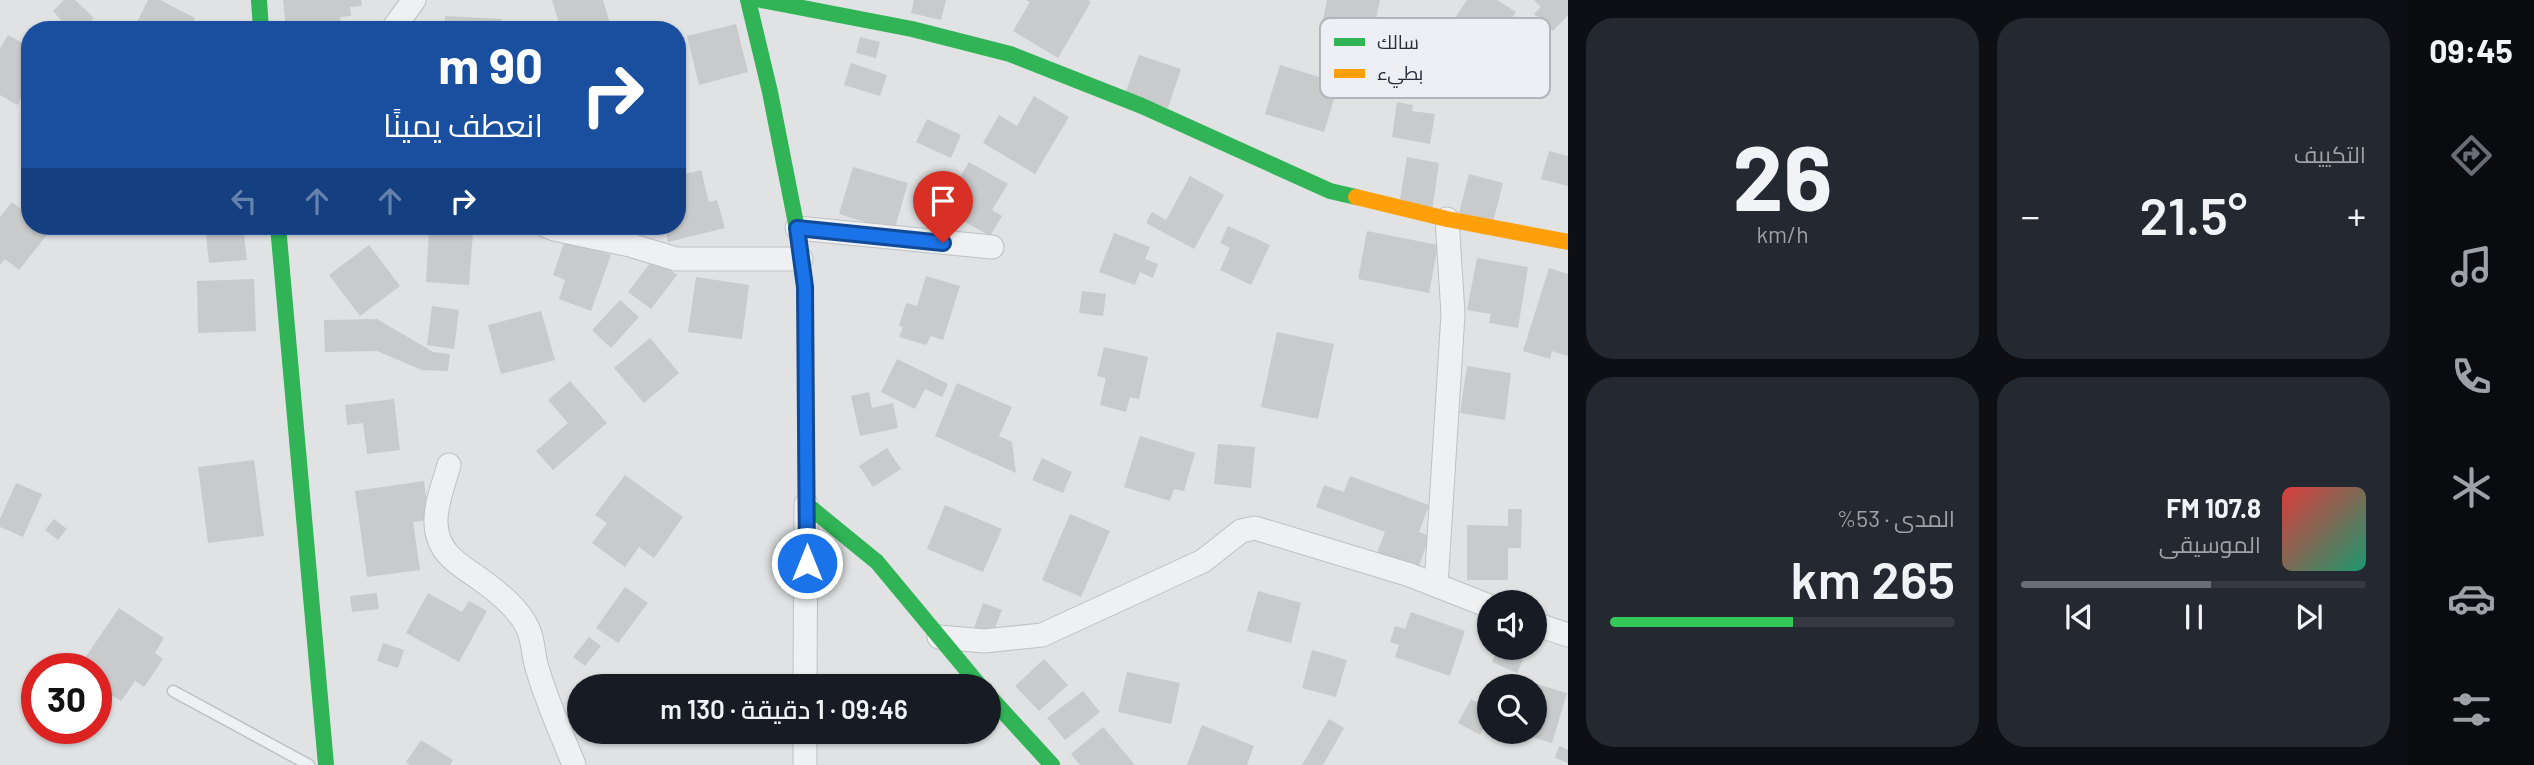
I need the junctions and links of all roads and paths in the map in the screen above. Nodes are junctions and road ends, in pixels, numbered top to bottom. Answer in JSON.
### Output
{"nodes":[{"id":1,"x":259,"y":0,"type":"edge"},
{"id":2,"x":414,"y":0,"type":"edge"},
{"id":3,"x":748,"y":0,"type":"edge"},
{"id":4,"x":761,"y":0,"type":"edge"},
{"id":5,"x":260,"y":21,"type":"edge"},
{"id":6,"x":399,"y":21,"type":"edge"},
{"id":7,"x":1447,"y":219,"type":"junction"},
{"id":8,"x":797,"y":228,"type":"junction"},
{"id":9,"x":279,"y":235,"type":"edge"},
{"id":10,"x":583,"y":235,"type":"edge"},
{"id":11,"x":1568,"y":242,"type":"edge"},
{"id":12,"x":992,"y":247,"type":"dead end"},
{"id":13,"x":801,"y":259,"type":"junction"},
{"id":14,"x":449,"y":465,"type":"dead end"},
{"id":15,"x":806,"y":504,"type":"junction"},
{"id":16,"x":1436,"y":585,"type":"junction"},
{"id":17,"x":1477,"y":601,"type":"edge"},
{"id":18,"x":1547,"y":628,"type":"edge"},
{"id":19,"x":1568,"y":635,"type":"edge"},
{"id":20,"x":939,"y":637,"type":"junction"},
{"id":21,"x":806,"y":674,"type":"edge"},
{"id":22,"x":970,"y":674,"type":"edge"},
{"id":23,"x":173,"y":691,"type":"dead end"},
{"id":24,"x":1001,"y":709,"type":"edge"},
{"id":25,"x":805,"y":744,"type":"edge"},
{"id":26,"x":309,"y":765,"type":"edge"},
{"id":27,"x":326,"y":765,"type":"edge"},
{"id":28,"x":574,"y":765,"type":"edge"},
{"id":29,"x":805,"y":765,"type":"edge"},
{"id":30,"x":1052,"y":765,"type":"edge"}],
"edges":[{"from":1,"to":5,"type":"street"},
{"from":2,"to":6,"type":"street"},
{"from":3,"to":8,"type":"street"},
{"from":4,"to":7,"type":"street"},
{"from":7,"to":11,"type":"street"},
{"from":7,"to":16,"type":"street"},
{"from":8,"to":12,"type":"street"},
{"from":8,"to":13,"type":"street"},
{"from":9,"to":27,"type":"street"},
{"from":10,"to":13,"type":"street"},
{"from":13,"to":15,"type":"street"},
{"from":14,"to":28,"type":"street"},
{"from":15,"to":20,"type":"street"},
{"from":15,"to":21,"type":"street"},
{"from":16,"to":17,"type":"street"},
{"from":16,"to":20,"type":"street"},
{"from":18,"to":19,"type":"street"},
{"from":20,"to":22,"type":"street"},
{"from":23,"to":26,"type":"lane"},
{"from":24,"to":30,"type":"street"},
{"from":25,"to":29,"type":"street"}]}
